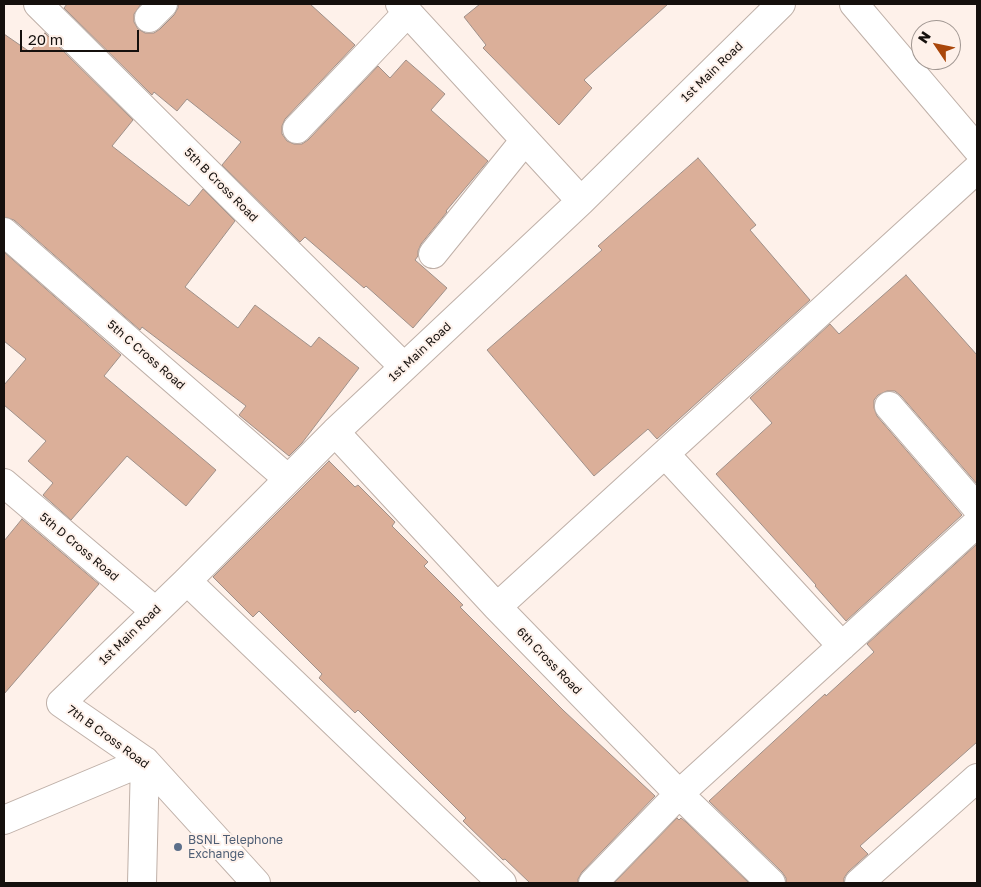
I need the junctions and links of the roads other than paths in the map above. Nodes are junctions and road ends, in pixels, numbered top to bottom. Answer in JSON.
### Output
{"nodes":[{"id":1,"x":38,"y":4,"type":"edge"},
{"id":2,"x":781,"y":4,"type":"edge"},
{"id":3,"x":854,"y":4,"type":"edge"},
{"id":4,"x":404,"y":8,"type":"edge"},
{"id":5,"x":297,"y":129,"type":"dead end"},
{"id":6,"x":525,"y":140,"type":"junction"},
{"id":7,"x":977,"y":149,"type":"edge"},
{"id":8,"x":977,"y":169,"type":"edge"},
{"id":9,"x":581,"y":201,"type":"junction"},
{"id":10,"x":4,"y":232,"type":"edge"},
{"id":11,"x":433,"y":254,"type":"dead end"},
{"id":12,"x":404,"y":367,"type":"junction"},
{"id":13,"x":889,"y":406,"type":"dead end"},
{"id":14,"x":335,"y":432,"type":"junction"},
{"id":15,"x":665,"y":454,"type":"junction"},
{"id":16,"x":288,"y":478,"type":"junction"},
{"id":17,"x":4,"y":482,"type":"edge"},
{"id":18,"x":977,"y":508,"type":"edge"},
{"id":19,"x":977,"y":523,"type":"edge"},
{"id":20,"x":187,"y":581,"type":"junction"},
{"id":21,"x":497,"y":607,"type":"junction"},
{"id":22,"x":155,"y":611,"type":"junction"},
{"id":23,"x":842,"y":646,"type":"junction"},
{"id":24,"x":61,"y":703,"type":"joint"},
{"id":25,"x":145,"y":761,"type":"junction"},
{"id":26,"x":977,"y":778,"type":"edge"},
{"id":27,"x":679,"y":794,"type":"junction"},
{"id":28,"x":4,"y":820,"type":"edge"},
{"id":29,"x":142,"y":883,"type":"edge"},
{"id":30,"x":256,"y":883,"type":"edge"},
{"id":31,"x":502,"y":883,"type":"edge"},
{"id":32,"x":593,"y":883,"type":"edge"},
{"id":33,"x":771,"y":883,"type":"edge"},
{"id":34,"x":859,"y":883,"type":"edge"}],
"edges":[{"from":1,"to":12,"type":"street","name":"5th B Cross Road"},
{"from":2,"to":9,"type":"street","name":"1st Main Road"},
{"from":3,"to":7,"type":"street"},
{"from":4,"to":5,"type":"street"},
{"from":4,"to":6,"type":"street"},
{"from":6,"to":9,"type":"street"},
{"from":6,"to":11,"type":"street"},
{"from":8,"to":15,"type":"street"},
{"from":9,"to":12,"type":"street","name":"1st Main Road"},
{"from":10,"to":16,"type":"street","name":"5th C Cross Road"},
{"from":12,"to":14,"type":"street","name":"1st Main Road"},
{"from":13,"to":18,"type":"street"},
{"from":14,"to":16,"type":"street","name":"1st Main Road"},
{"from":14,"to":21,"type":"street","name":"6th Cross Road"},
{"from":15,"to":21,"type":"street"},
{"from":15,"to":23,"type":"street"},
{"from":16,"to":20,"type":"street","name":"1st Main Road"},
{"from":17,"to":22,"type":"street","name":"5th D Cross Road"},
{"from":19,"to":23,"type":"street"},
{"from":20,"to":22,"type":"street","name":"1st Main Road"},
{"from":20,"to":31,"type":"street"},
{"from":21,"to":27,"type":"street","name":"6th Cross Road"},
{"from":22,"to":24,"type":"street","name":"1st Main Road"},
{"from":23,"to":27,"type":"street"},
{"from":24,"to":25,"type":"street","name":"7th B Cross Road"},
{"from":25,"to":28,"type":"street"},
{"from":25,"to":29,"type":"street"},
{"from":25,"to":30,"type":"street","name":"7th B Cross Road"},
{"from":26,"to":34,"type":"street"},
{"from":27,"to":32,"type":"street"},
{"from":27,"to":33,"type":"street","name":"6th Cross Road"}]}
